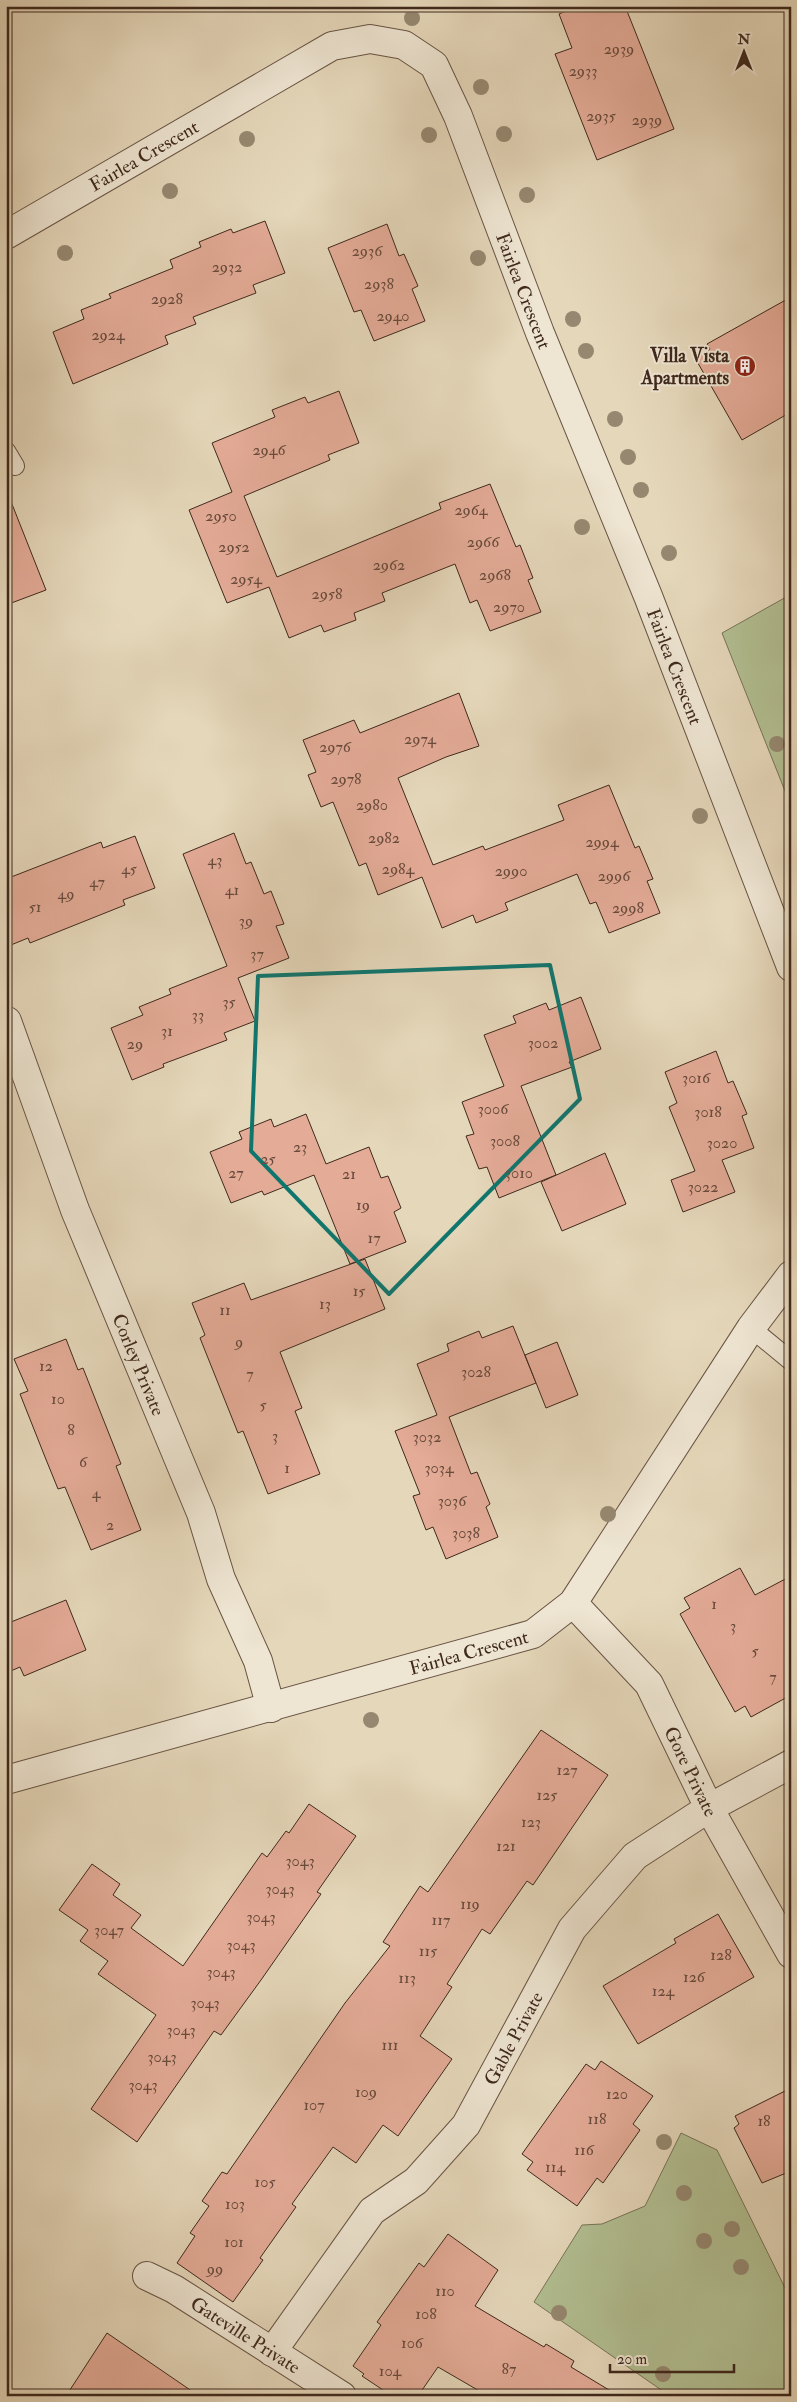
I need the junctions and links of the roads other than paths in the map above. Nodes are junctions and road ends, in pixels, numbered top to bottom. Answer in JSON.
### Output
{"nodes":[{"id":1,"x":6,"y":235,"type":"edge"},
{"id":2,"x":791,"y":967,"type":"edge"},
{"id":3,"x":7,"y":1021,"type":"edge"},
{"id":4,"x":791,"y":1276,"type":"edge"},
{"id":5,"x":751,"y":1328,"type":"junction"},
{"id":6,"x":791,"y":1361,"type":"edge"},
{"id":7,"x":573,"y":1603,"type":"junction"},
{"id":8,"x":270,"y":1708,"type":"junction"},
{"id":9,"x":791,"y":1764,"type":"edge"},
{"id":10,"x":6,"y":1780,"type":"edge"},
{"id":11,"x":709,"y":1808,"type":"junction"},
{"id":12,"x":791,"y":1954,"type":"edge"},
{"id":13,"x":147,"y":2276,"type":"dead end"},
{"id":14,"x":272,"y":2352,"type":"junction"},
{"id":15,"x":342,"y":2396,"type":"edge"}],
"edges":[{"from":1,"to":2,"type":"street","name":"Fairlea Crescent"},
{"from":3,"to":8,"type":"street","name":"Corley Private"},
{"from":4,"to":5,"type":"street","name":"Fairlea Crescent"},
{"from":5,"to":6,"type":"lane"},
{"from":5,"to":7,"type":"street","name":"Fairlea Crescent"},
{"from":7,"to":8,"type":"street","name":"Fairlea Crescent"},
{"from":7,"to":11,"type":"street","name":"Gore Private"},
{"from":8,"to":10,"type":"street","name":"Fairlea Crescent"},
{"from":9,"to":11,"type":"street","name":"Gable Private"},
{"from":11,"to":12,"type":"street","name":"Gore Private"},
{"from":11,"to":14,"type":"street","name":"Gable Private"},
{"from":13,"to":14,"type":"street","name":"Gateville Private"},
{"from":14,"to":15,"type":"street","name":"Gateville Private"}]}
